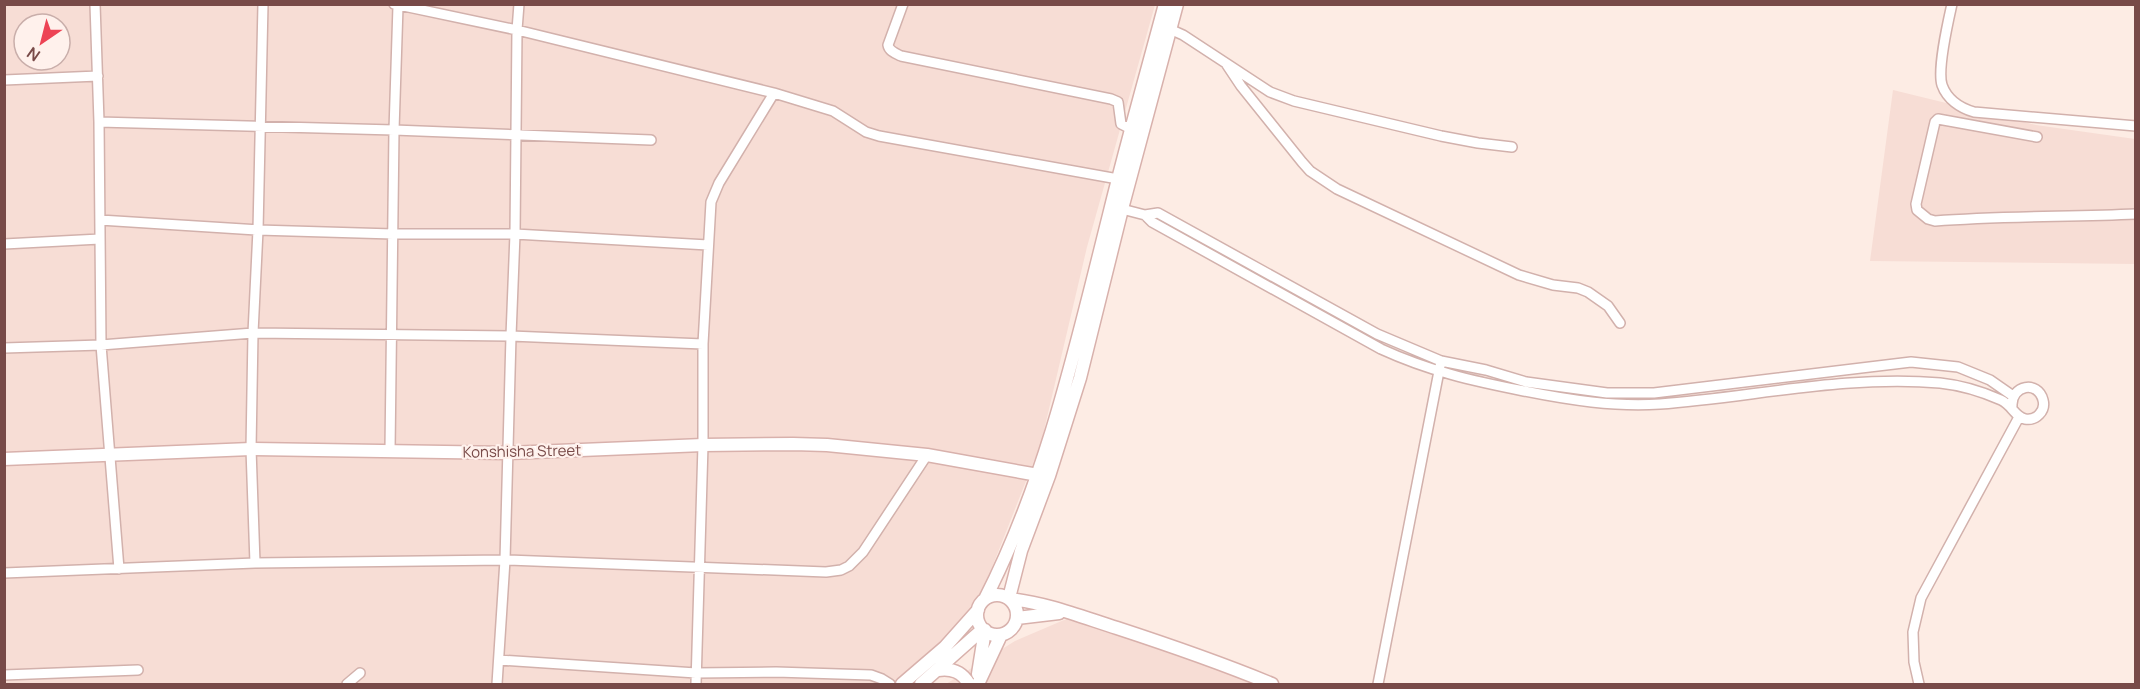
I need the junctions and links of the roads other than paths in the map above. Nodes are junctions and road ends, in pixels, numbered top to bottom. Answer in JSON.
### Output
{"nodes":[{"id":1,"x":95,"y":4,"type":"edge"},
{"id":2,"x":263,"y":4,"type":"edge"},
{"id":3,"x":519,"y":4,"type":"edge"},
{"id":4,"x":903,"y":4,"type":"edge"},
{"id":5,"x":1165,"y":4,"type":"edge"},
{"id":6,"x":1178,"y":4,"type":"edge"},
{"id":7,"x":1952,"y":4,"type":"edge"},
{"id":8,"x":396,"y":5,"type":"edge"},
{"id":9,"x":1166,"y":27,"type":"junction"},
{"id":10,"x":516,"y":30,"type":"junction"},
{"id":11,"x":1227,"y":65,"type":"junction"},
{"id":12,"x":98,"y":76,"type":"junction"},
{"id":13,"x":4,"y":80,"type":"edge"},
{"id":14,"x":774,"y":93,"type":"junction"},
{"id":15,"x":99,"y":123,"type":"junction"},
{"id":16,"x":260,"y":126,"type":"junction"},
{"id":17,"x":2136,"y":126,"type":"edge"},
{"id":18,"x":1131,"y":129,"type":"junction"},
{"id":19,"x":394,"y":130,"type":"junction"},
{"id":20,"x":517,"y":135,"type":"junction"},
{"id":21,"x":2037,"y":137,"type":"dead end"},
{"id":22,"x":651,"y":140,"type":"dead end"},
{"id":23,"x":1512,"y":147,"type":"dead end"},
{"id":24,"x":1118,"y":179,"type":"junction"},
{"id":25,"x":1117,"y":208,"type":"junction"},
{"id":26,"x":2136,"y":214,"type":"edge"},
{"id":27,"x":1145,"y":215,"type":"junction"},
{"id":28,"x":100,"y":220,"type":"junction"},
{"id":29,"x":258,"y":231,"type":"junction"},
{"id":30,"x":393,"y":234,"type":"junction"},
{"id":31,"x":515,"y":234,"type":"junction"},
{"id":32,"x":100,"y":239,"type":"junction"},
{"id":33,"x":4,"y":244,"type":"edge"},
{"id":34,"x":708,"y":245,"type":"junction"},
{"id":35,"x":1620,"y":323,"type":"dead end"},
{"id":36,"x":253,"y":333,"type":"junction"},
{"id":37,"x":392,"y":336,"type":"junction"},
{"id":38,"x":511,"y":336,"type":"junction"},
{"id":39,"x":703,"y":344,"type":"junction"},
{"id":40,"x":101,"y":345,"type":"junction"},
{"id":41,"x":4,"y":348,"type":"edge"},
{"id":42,"x":1441,"y":361,"type":"junction"},
{"id":43,"x":1438,"y":372,"type":"junction"},
{"id":44,"x":2013,"y":396,"type":"junction"},
{"id":45,"x":2012,"y":406,"type":"junction"},
{"id":46,"x":2019,"y":417,"type":"junction"},
{"id":47,"x":704,"y":445,"type":"junction"},
{"id":48,"x":251,"y":449,"type":"junction"},
{"id":49,"x":390,"y":450,"type":"junction"},
{"id":50,"x":508,"y":453,"type":"junction"},
{"id":51,"x":109,"y":454,"type":"junction"},
{"id":52,"x":927,"y":455,"type":"junction"},
{"id":53,"x":4,"y":459,"type":"edge"},
{"id":54,"x":1038,"y":475,"type":"junction"},
{"id":55,"x":506,"y":560,"type":"junction"},
{"id":56,"x":255,"y":563,"type":"junction"},
{"id":57,"x":699,"y":568,"type":"junction"},
{"id":58,"x":119,"y":569,"type":"junction"},
{"id":59,"x":4,"y":573,"type":"edge"},
{"id":60,"x":1010,"y":599,"type":"junction"},
{"id":61,"x":981,"y":604,"type":"junction"},
{"id":62,"x":1066,"y":612,"type":"junction"},
{"id":63,"x":1017,"y":618,"type":"junction"},
{"id":64,"x":984,"y":629,"type":"junction"},
{"id":65,"x":1001,"y":635,"type":"junction"},
{"id":66,"x":499,"y":660,"type":"junction"},
{"id":67,"x":138,"y":670,"type":"dead end"},
{"id":68,"x":938,"y":670,"type":"junction"},
{"id":69,"x":360,"y":673,"type":"dead end"},
{"id":70,"x":696,"y":673,"type":"junction"},
{"id":71,"x":4,"y":675,"type":"edge"},
{"id":72,"x":347,"y":684,"type":"edge"},
{"id":73,"x":497,"y":684,"type":"edge"},
{"id":74,"x":696,"y":684,"type":"edge"},
{"id":75,"x":890,"y":684,"type":"edge"},
{"id":76,"x":902,"y":684,"type":"edge"},
{"id":77,"x":921,"y":684,"type":"edge"},
{"id":78,"x":969,"y":684,"type":"edge"},
{"id":79,"x":977,"y":684,"type":"edge"},
{"id":80,"x":1272,"y":684,"type":"edge"},
{"id":81,"x":1378,"y":684,"type":"edge"},
{"id":82,"x":1919,"y":684,"type":"edge"}],
"edges":[{"from":1,"to":12,"type":"street"},
{"from":2,"to":16,"type":"street"},
{"from":3,"to":10,"type":"street"},
{"from":4,"to":18,"type":"street"},
{"from":5,"to":9,"type":"main road"},
{"from":6,"to":9,"type":"main road"},
{"from":7,"to":17,"type":"street"},
{"from":8,"to":10,"type":"street"},
{"from":8,"to":19,"type":"street"},
{"from":9,"to":11,"type":"street"},
{"from":9,"to":18,"type":"main road"},
{"from":9,"to":25,"type":"main road"},
{"from":10,"to":14,"type":"street"},
{"from":10,"to":20,"type":"street"},
{"from":11,"to":23,"type":"street"},
{"from":11,"to":35,"type":"street"},
{"from":12,"to":13,"type":"street"},
{"from":12,"to":15,"type":"street"},
{"from":14,"to":24,"type":"street"},
{"from":14,"to":34,"type":"street"},
{"from":15,"to":16,"type":"street"},
{"from":15,"to":28,"type":"street"},
{"from":16,"to":19,"type":"street"},
{"from":16,"to":29,"type":"street"},
{"from":18,"to":24,"type":"main road"},
{"from":19,"to":20,"type":"street"},
{"from":19,"to":30,"type":"street"},
{"from":20,"to":22,"type":"street"},
{"from":20,"to":31,"type":"street"},
{"from":21,"to":26,"type":"street"},
{"from":24,"to":25,"type":"main road"},
{"from":25,"to":27,"type":"street"},
{"from":25,"to":54,"type":"main road"},
{"from":25,"to":60,"type":"main road"},
{"from":27,"to":42,"type":"street"},
{"from":27,"to":43,"type":"street"},
{"from":28,"to":29,"type":"street"},
{"from":28,"to":32,"type":"street"},
{"from":29,"to":30,"type":"street"},
{"from":29,"to":36,"type":"street"},
{"from":30,"to":31,"type":"street"},
{"from":30,"to":37,"type":"street"},
{"from":31,"to":34,"type":"street"},
{"from":31,"to":38,"type":"street"},
{"from":32,"to":33,"type":"street"},
{"from":32,"to":40,"type":"street"},
{"from":34,"to":39,"type":"street"},
{"from":36,"to":37,"type":"street"},
{"from":36,"to":40,"type":"street"},
{"from":36,"to":48,"type":"street"},
{"from":37,"to":38,"type":"street"},
{"from":37,"to":49,"type":"street"},
{"from":38,"to":39,"type":"street"},
{"from":38,"to":50,"type":"street"},
{"from":39,"to":47,"type":"street"},
{"from":40,"to":41,"type":"street"},
{"from":40,"to":51,"type":"street"},
{"from":42,"to":43,"type":"street"},
{"from":42,"to":44,"type":"street"},
{"from":43,"to":45,"type":"street"},
{"from":43,"to":81,"type":"street"},
{"from":44,"to":45,"type":"street"},
{"from":44,"to":46,"type":"street"},
{"from":45,"to":46,"type":"street"},
{"from":46,"to":82,"type":"street"},
{"from":47,"to":50,"type":"main road","name":"Konshisha Street"},
{"from":47,"to":52,"type":"main road","name":"Konshisha Street"},
{"from":47,"to":57,"type":"street"},
{"from":48,"to":49,"type":"main road","name":"Konshisha Street"},
{"from":48,"to":51,"type":"main road","name":"Konshisha Street"},
{"from":48,"to":56,"type":"street"},
{"from":49,"to":50,"type":"main road","name":"Konshisha Street"},
{"from":50,"to":55,"type":"street"},
{"from":51,"to":53,"type":"main road","name":"Konshisha Street"},
{"from":51,"to":58,"type":"street"},
{"from":52,"to":54,"type":"main road","name":"Konshisha Street"},
{"from":52,"to":57,"type":"street"},
{"from":54,"to":61,"type":"main road"},
{"from":55,"to":56,"type":"street"},
{"from":55,"to":57,"type":"street"},
{"from":55,"to":66,"type":"street"},
{"from":56,"to":58,"type":"street"},
{"from":57,"to":70,"type":"street"},
{"from":58,"to":59,"type":"street"},
{"from":60,"to":61,"type":"main road"},
{"from":60,"to":62,"type":"main road"},
{"from":60,"to":63,"type":"main road"},
{"from":61,"to":64,"type":"main road"},
{"from":61,"to":76,"type":"main road"},
{"from":62,"to":63,"type":"main road"},
{"from":62,"to":80,"type":"main road"},
{"from":63,"to":65,"type":"main road"},
{"from":64,"to":65,"type":"main road"},
{"from":64,"to":68,"type":"main road"},
{"from":64,"to":79,"type":"main road"},
{"from":65,"to":79,"type":"main road"},
{"from":66,"to":70,"type":"street"},
{"from":66,"to":73,"type":"street"},
{"from":67,"to":71,"type":"street"},
{"from":68,"to":77,"type":"main road"},
{"from":68,"to":78,"type":"main road"},
{"from":69,"to":72,"type":"street"},
{"from":70,"to":74,"type":"street"},
{"from":70,"to":75,"type":"street"}]}
